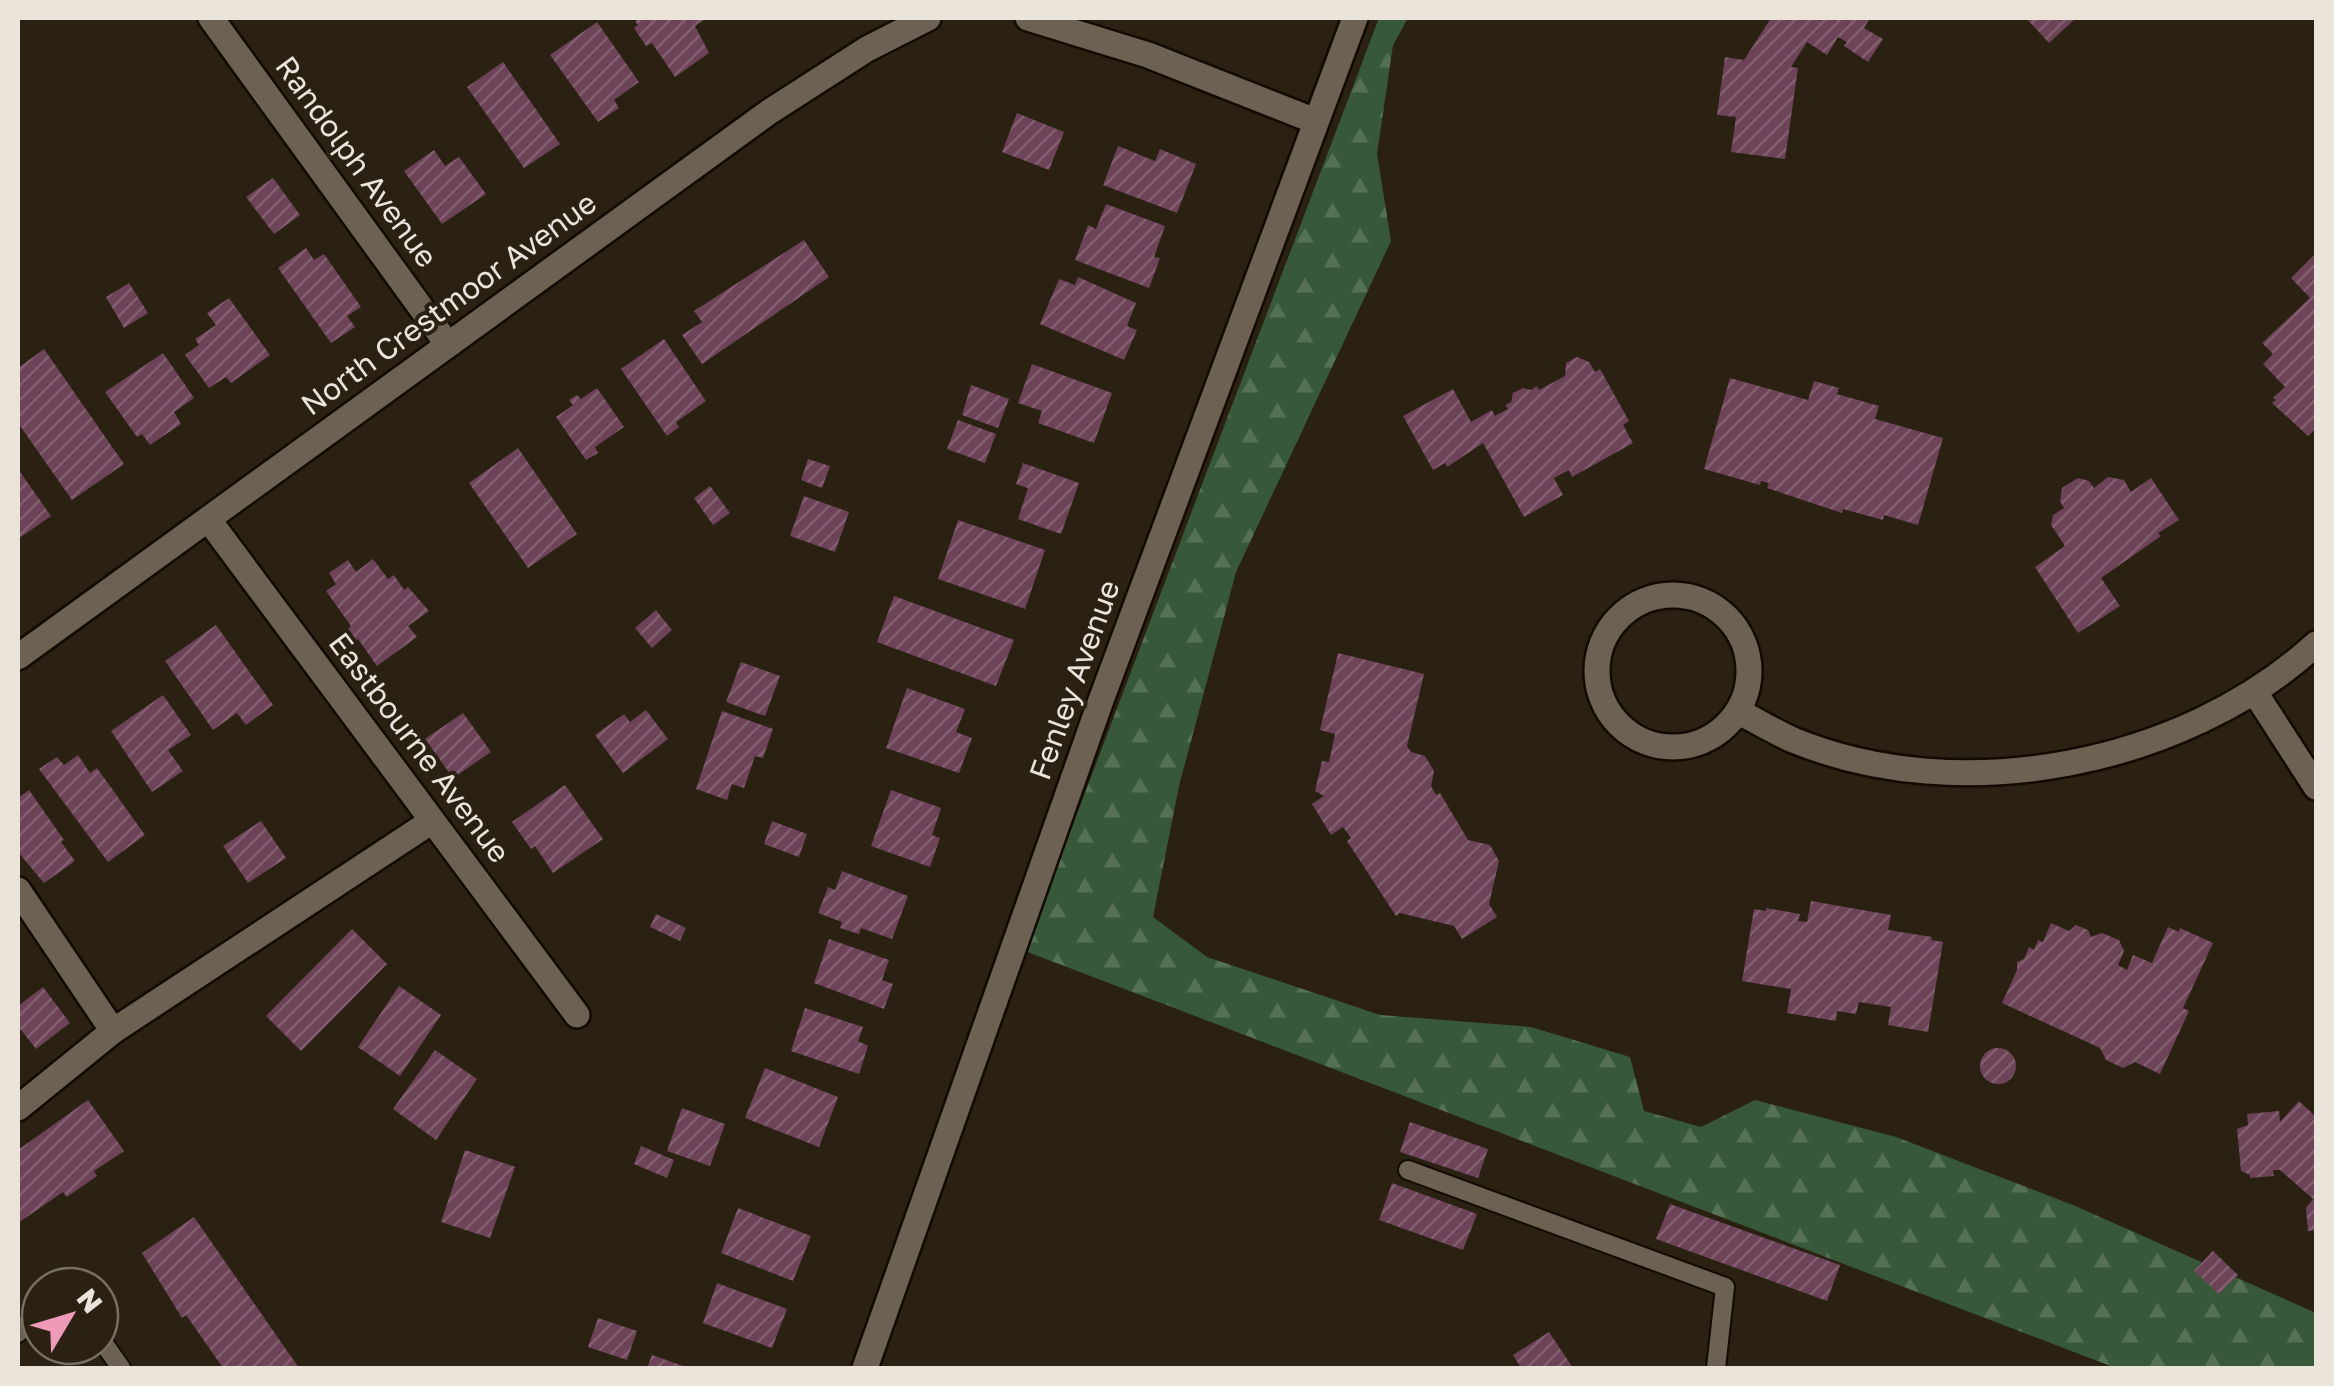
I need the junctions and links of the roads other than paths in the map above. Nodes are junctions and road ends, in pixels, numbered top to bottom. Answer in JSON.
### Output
{"nodes":[{"id":1,"x":211,"y":18,"type":"edge"},
{"id":2,"x":928,"y":18,"type":"edge"},
{"id":3,"x":1028,"y":18,"type":"edge"},
{"id":4,"x":1354,"y":18,"type":"edge"},
{"id":5,"x":1315,"y":121,"type":"junction"},
{"id":6,"x":448,"y":345,"type":"junction"},
{"id":7,"x":208,"y":519,"type":"junction"},
{"id":8,"x":2316,"y":644,"type":"edge"},
{"id":9,"x":18,"y":657,"type":"edge"},
{"id":10,"x":2254,"y":691,"type":"junction"},
{"id":11,"x":1739,"y":712,"type":"junction"},
{"id":12,"x":2316,"y":787,"type":"edge"},
{"id":13,"x":432,"y":820,"type":"junction"},
{"id":14,"x":18,"y":890,"type":"edge"},
{"id":15,"x":577,"y":1015,"type":"dead end"},
{"id":16,"x":112,"y":1031,"type":"junction"},
{"id":17,"x":18,"y":1108,"type":"edge"},
{"id":18,"x":1408,"y":1170,"type":"dead end"},
{"id":19,"x":865,"y":1368,"type":"edge"},
{"id":20,"x":1716,"y":1368,"type":"edge"}],
"edges":[{"from":1,"to":6,"type":"street","name":"Randolph Avenue"},
{"from":2,"to":6,"type":"street","name":"North Crestmoor Avenue"},
{"from":3,"to":5,"type":"street"},
{"from":4,"to":5,"type":"street","name":"Fenley Avenue"},
{"from":5,"to":19,"type":"street","name":"Fenley Avenue"},
{"from":6,"to":7,"type":"street","name":"North Crestmoor Avenue"},
{"from":7,"to":9,"type":"street","name":"North Crestmoor Avenue"},
{"from":7,"to":13,"type":"street","name":"Eastbourne Avenue"},
{"from":8,"to":10,"type":"street"},
{"from":10,"to":11,"type":"street"},
{"from":10,"to":12,"type":"street"},
{"from":11,"to":11,"type":"street"},
{"from":13,"to":15,"type":"street","name":"Eastbourne Avenue"},
{"from":13,"to":16,"type":"street"},
{"from":14,"to":16,"type":"street"},
{"from":16,"to":17,"type":"street"},
{"from":18,"to":20,"type":"lane"}]}
